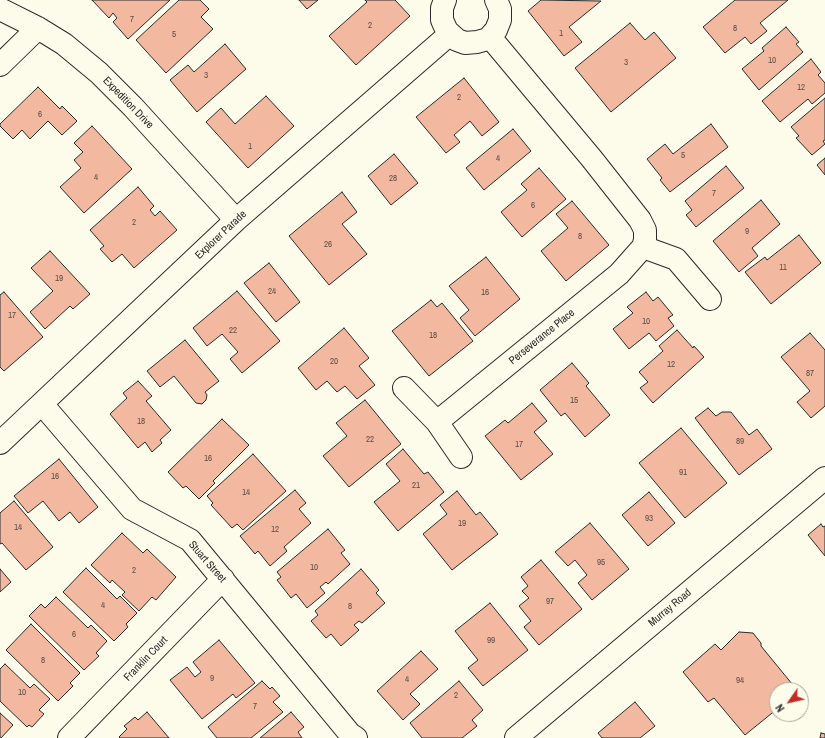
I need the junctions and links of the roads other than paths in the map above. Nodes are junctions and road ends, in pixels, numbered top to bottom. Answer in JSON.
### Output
{"nodes":[{"id":1,"x":445,"y":0,"type":"edge"},
{"id":2,"x":496,"y":0,"type":"edge"},
{"id":3,"x":0,"y":9,"type":"edge"},
{"id":4,"x":38,"y":28,"type":"junction"},
{"id":5,"x":450,"y":34,"type":"junction"},
{"id":6,"x":490,"y":37,"type":"junction"},
{"id":7,"x":0,"y":65,"type":"edge"},
{"id":8,"x":236,"y":220,"type":"junction"},
{"id":9,"x":643,"y":247,"type":"junction"},
{"id":10,"x":710,"y":299,"type":"dead end"},
{"id":11,"x":404,"y":388,"type":"dead end"},
{"id":12,"x":42,"y":404,"type":"junction"},
{"id":13,"x":437,"y":422,"type":"junction"},
{"id":14,"x":0,"y":443,"type":"edge"},
{"id":15,"x":461,"y":457,"type":"dead end"},
{"id":16,"x":825,"y":478,"type":"edge"},
{"id":17,"x":223,"y":579,"type":"junction"},
{"id":18,"x":69,"y":738,"type":"edge"},
{"id":19,"x":356,"y":738,"type":"edge"},
{"id":20,"x":516,"y":738,"type":"edge"}],
"edges":[{"from":1,"to":5,"type":"street"},
{"from":2,"to":6,"type":"street"},
{"from":3,"to":4,"type":"street","name":"Expedition Drive"},
{"from":4,"to":7,"type":"street"},
{"from":4,"to":8,"type":"street","name":"Expedition Drive"},
{"from":5,"to":6,"type":"street"},
{"from":5,"to":8,"type":"street","name":"Explorer Parade"},
{"from":6,"to":9,"type":"street"},
{"from":8,"to":12,"type":"street","name":"Explorer Parade"},
{"from":9,"to":10,"type":"street"},
{"from":9,"to":13,"type":"street","name":"Perseverance Place"},
{"from":11,"to":13,"type":"street"},
{"from":12,"to":14,"type":"street","name":"Explorer Parade"},
{"from":12,"to":17,"type":"street","name":"Stuart Street"},
{"from":13,"to":15,"type":"street"},
{"from":16,"to":20,"type":"street","name":"Murray Road"},
{"from":17,"to":18,"type":"street","name":"Franklin Court"},
{"from":17,"to":19,"type":"street","name":"Stuart Street"}]}
